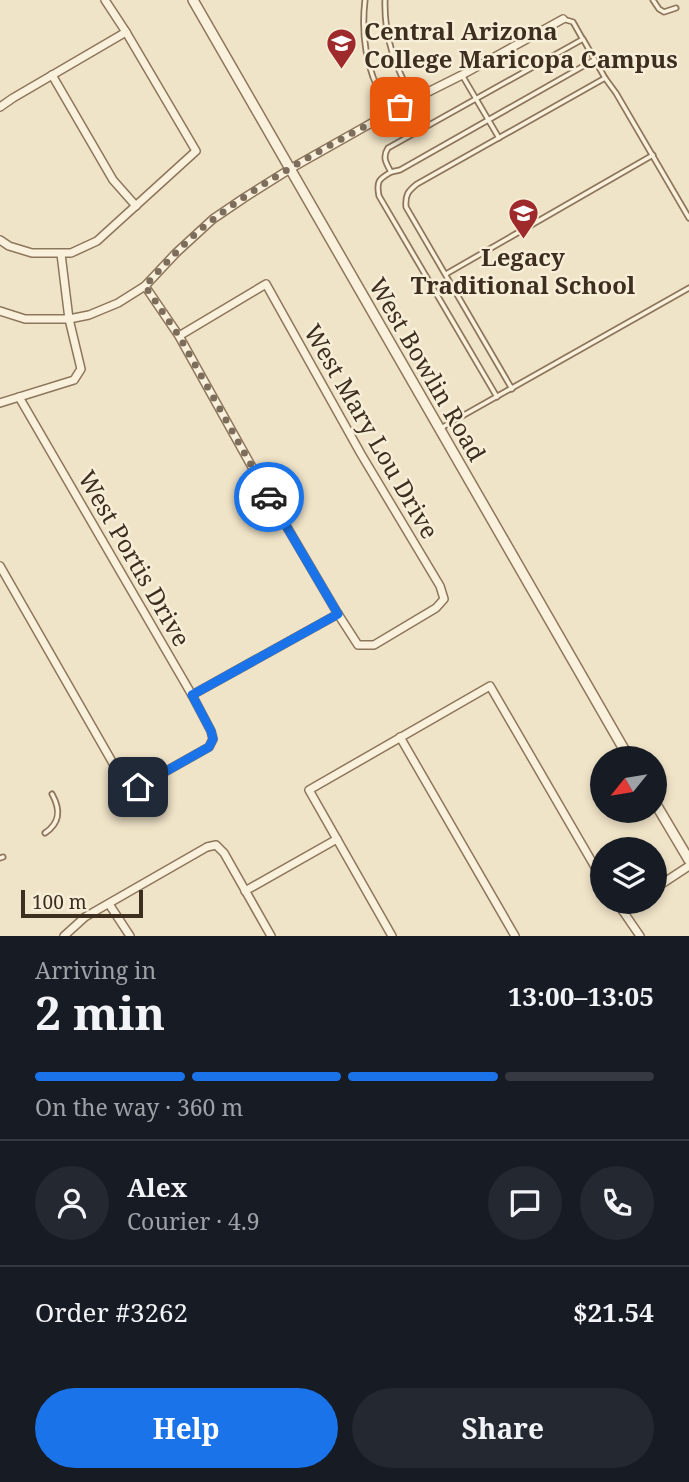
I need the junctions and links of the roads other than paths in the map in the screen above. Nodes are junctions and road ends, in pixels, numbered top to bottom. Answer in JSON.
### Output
{"nodes":[{"id":1,"x":106,"y":0,"type":"edge"},
{"id":2,"x":193,"y":0,"type":"edge"},
{"id":3,"x":365,"y":0,"type":"edge"},
{"id":4,"x":385,"y":0,"type":"edge"},
{"id":5,"x":653,"y":0,"type":"edge"},
{"id":6,"x":676,"y":8,"type":"dead end"},
{"id":7,"x":563,"y":19,"type":"joint"},
{"id":8,"x":126,"y":32,"type":"junction"},
{"id":9,"x":583,"y":38,"type":"junction"},
{"id":10,"x":595,"y":60,"type":"junction"},
{"id":11,"x":52,"y":75,"type":"junction"},
{"id":12,"x":463,"y":75,"type":"junction"},
{"id":13,"x":605,"y":78,"type":"junction"},
{"id":14,"x":414,"y":99,"type":"junction"},
{"id":15,"x":476,"y":99,"type":"junction"},
{"id":16,"x":0,"y":107,"type":"edge"},
{"id":17,"x":387,"y":114,"type":"junction"},
{"id":18,"x":488,"y":119,"type":"junction"},
{"id":19,"x":499,"y":138,"type":"junction"},
{"id":20,"x":653,"y":155,"type":"junction"},
{"id":21,"x":290,"y":169,"type":"junction"},
{"id":22,"x":391,"y":172,"type":"junction"},
{"id":23,"x":136,"y":206,"type":"junction"},
{"id":24,"x":689,"y":218,"type":"edge"},
{"id":25,"x":0,"y":240,"type":"edge"},
{"id":26,"x":61,"y":254,"type":"junction"},
{"id":27,"x":446,"y":274,"type":"junction"},
{"id":28,"x":145,"y":286,"type":"junction"},
{"id":29,"x":689,"y":288,"type":"edge"},
{"id":30,"x":0,"y":311,"type":"edge"},
{"id":31,"x":69,"y":319,"type":"junction"},
{"id":32,"x":179,"y":336,"type":"junction"},
{"id":33,"x":512,"y":389,"type":"junction"},
{"id":34,"x":19,"y":397,"type":"junction"},
{"id":35,"x":497,"y":397,"type":"junction"},
{"id":36,"x":0,"y":403,"type":"edge"},
{"id":37,"x":441,"y":428,"type":"junction"},
{"id":38,"x":0,"y":566,"type":"edge"},
{"id":39,"x":338,"y":614,"type":"junction"},
{"id":40,"x":192,"y":695,"type":"junction"},
{"id":41,"x":400,"y":737,"type":"junction"},
{"id":42,"x":622,"y":746,"type":"edge"},
{"id":43,"x":52,"y":794,"type":"dead end"},
{"id":44,"x":666,"y":823,"type":"edge"},
{"id":45,"x":45,"y":833,"type":"dead end"},
{"id":46,"x":337,"y":839,"type":"junction"},
{"id":47,"x":590,"y":858,"type":"edge"},
{"id":48,"x":689,"y":863,"type":"edge"},
{"id":49,"x":667,"y":879,"type":"edge"},
{"id":50,"x":246,"y":891,"type":"junction"},
{"id":51,"x":109,"y":904,"type":"junction"},
{"id":52,"x":625,"y":914,"type":"edge"},
{"id":53,"x":64,"y":936,"type":"edge"},
{"id":54,"x":130,"y":936,"type":"edge"},
{"id":55,"x":271,"y":936,"type":"edge"},
{"id":56,"x":392,"y":936,"type":"edge"},
{"id":57,"x":514,"y":936,"type":"edge"},
{"id":58,"x":640,"y":936,"type":"edge"}],
"edges":[{"from":1,"to":8,"type":"street"},
{"from":2,"to":21,"type":"street","name":"West Bowlin Road"},
{"from":3,"to":17,"type":"lane"},
{"from":4,"to":14,"type":"lane"},
{"from":5,"to":6,"type":"lane"},
{"from":7,"to":9,"type":"lane"},
{"from":7,"to":12,"type":"street"},
{"from":8,"to":11,"type":"street"},
{"from":8,"to":23,"type":"street"},
{"from":9,"to":10,"type":"lane"},
{"from":9,"to":15,"type":"lane"},
{"from":10,"to":13,"type":"lane"},
{"from":10,"to":18,"type":"lane"},
{"from":11,"to":16,"type":"street"},
{"from":11,"to":23,"type":"street"},
{"from":12,"to":14,"type":"street"},
{"from":12,"to":15,"type":"lane"},
{"from":13,"to":19,"type":"lane"},
{"from":13,"to":20,"type":"lane"},
{"from":14,"to":17,"type":"street"},
{"from":15,"to":18,"type":"lane"},
{"from":15,"to":22,"type":"lane"},
{"from":17,"to":21,"type":"street"},
{"from":18,"to":19,"type":"lane"},
{"from":18,"to":22,"type":"lane"},
{"from":19,"to":27,"type":"lane"},
{"from":20,"to":24,"type":"lane"},
{"from":20,"to":27,"type":"lane"},
{"from":21,"to":28,"type":"street"},
{"from":21,"to":37,"type":"street","name":"West Bowlin Road"},
{"from":22,"to":35,"type":"lane"},
{"from":23,"to":26,"type":"street"},
{"from":25,"to":26,"type":"street"},
{"from":26,"to":31,"type":"street"},
{"from":27,"to":33,"type":"lane"},
{"from":28,"to":31,"type":"street"},
{"from":28,"to":32,"type":"street"},
{"from":29,"to":33,"type":"lane"},
{"from":30,"to":31,"type":"street"},
{"from":31,"to":34,"type":"street"},
{"from":32,"to":39,"type":"street"},
{"from":32,"to":39,"type":"street","name":"West Mary Lou Drive"},
{"from":33,"to":35,"type":"lane"},
{"from":34,"to":36,"type":"street"},
{"from":34,"to":40,"type":"street","name":"West Portis Drive"},
{"from":35,"to":37,"type":"lane"},
{"from":37,"to":42,"type":"street","name":"West Bowlin Road"},
{"from":38,"to":40,"type":"street","name":"West Portis Drive"},
{"from":39,"to":40,"type":"street"},
{"from":41,"to":46,"type":"street"},
{"from":41,"to":47,"type":"street"},
{"from":41,"to":57,"type":"street"},
{"from":43,"to":45,"type":"lane"},
{"from":44,"to":48,"type":"street"},
{"from":46,"to":50,"type":"street"},
{"from":46,"to":56,"type":"street"},
{"from":48,"to":49,"type":"street"},
{"from":50,"to":51,"type":"street"},
{"from":50,"to":55,"type":"street"},
{"from":51,"to":53,"type":"street"},
{"from":51,"to":54,"type":"street"},
{"from":52,"to":58,"type":"street"}]}
